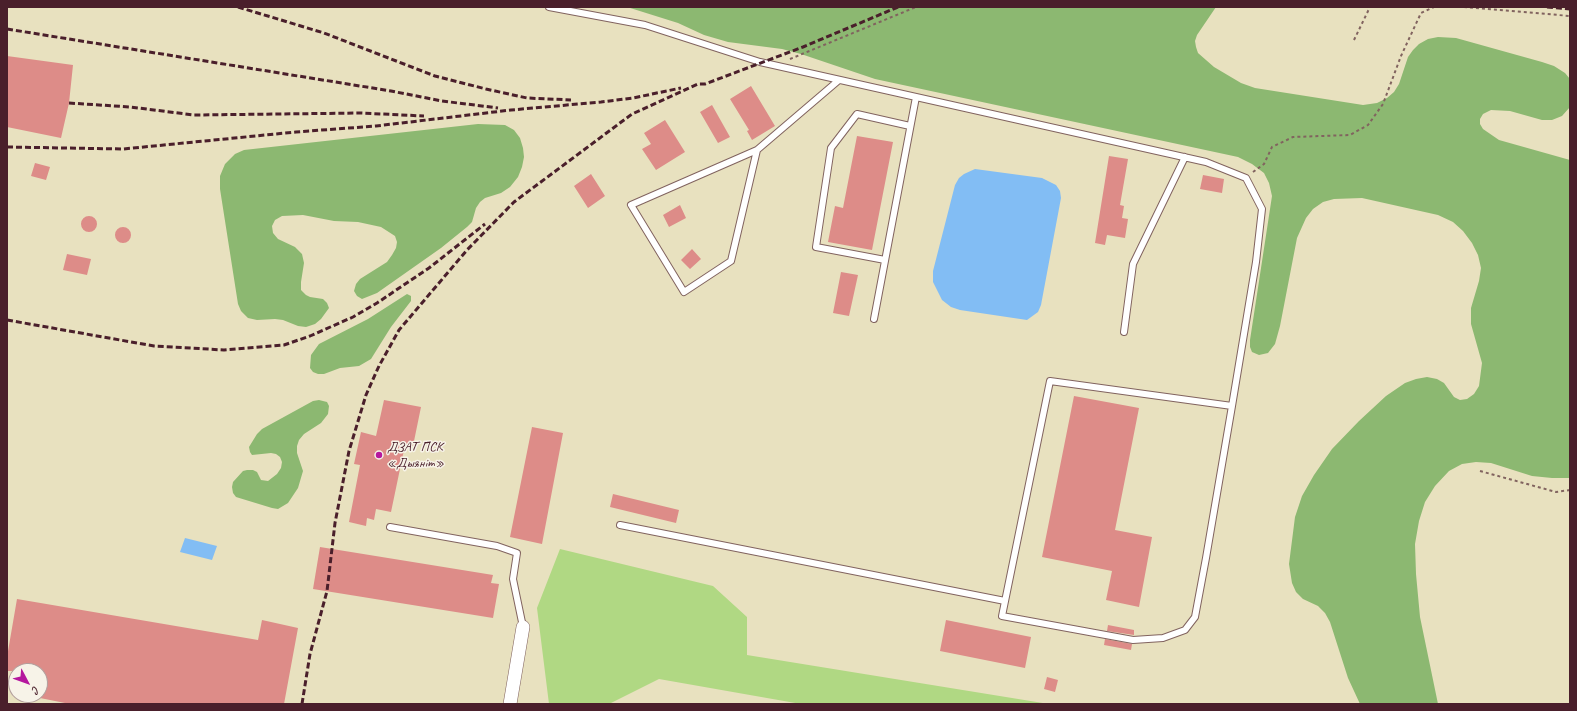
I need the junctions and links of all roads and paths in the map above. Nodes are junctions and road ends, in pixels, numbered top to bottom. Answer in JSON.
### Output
{"nodes":[{"id":1,"x":549,"y":7,"type":"edge"},
{"id":2,"x":916,"y":7,"type":"edge"},
{"id":3,"x":1370,"y":7,"type":"edge"},
{"id":4,"x":1434,"y":7,"type":"edge"},
{"id":5,"x":1464,"y":7,"type":"edge"},
{"id":6,"x":1570,"y":16,"type":"edge"},
{"id":7,"x":1354,"y":40,"type":"dead end"},
{"id":8,"x":775,"y":66,"type":"junction"},
{"id":9,"x":839,"y":80,"type":"junction"},
{"id":10,"x":916,"y":97,"type":"junction"},
{"id":11,"x":910,"y":126,"type":"junction"},
{"id":12,"x":757,"y":150,"type":"junction"},
{"id":13,"x":1185,"y":157,"type":"junction"},
{"id":14,"x":1246,"y":178,"type":"junction"},
{"id":15,"x":885,"y":260,"type":"junction"},
{"id":16,"x":874,"y":318,"type":"dead end"},
{"id":17,"x":1124,"y":332,"type":"dead end"},
{"id":18,"x":1232,"y":406,"type":"junction"},
{"id":19,"x":1480,"y":470,"type":"dead end"},
{"id":20,"x":1570,"y":490,"type":"edge"},
{"id":21,"x":620,"y":525,"type":"dead end"},
{"id":22,"x":390,"y":527,"type":"dead end"},
{"id":23,"x":1005,"y":601,"type":"junction"},
{"id":24,"x":523,"y":627,"type":"joint"},
{"id":25,"x":510,"y":704,"type":"edge"}],
"edges":[{"from":1,"to":8,"type":"lane"},
{"from":2,"to":8,"type":"path"},
{"from":3,"to":7,"type":"path"},
{"from":4,"to":14,"type":"path"},
{"from":5,"to":6,"type":"path"},
{"from":8,"to":9,"type":"lane"},
{"from":9,"to":10,"type":"lane"},
{"from":9,"to":12,"type":"lane"},
{"from":10,"to":11,"type":"lane"},
{"from":10,"to":13,"type":"lane"},
{"from":11,"to":15,"type":"lane"},
{"from":11,"to":15,"type":"lane"},
{"from":12,"to":12,"type":"lane"},
{"from":13,"to":14,"type":"lane"},
{"from":13,"to":17,"type":"lane"},
{"from":14,"to":18,"type":"lane"},
{"from":15,"to":16,"type":"lane"},
{"from":18,"to":23,"type":"lane"},
{"from":18,"to":23,"type":"lane"},
{"from":19,"to":20,"type":"path"},
{"from":21,"to":23,"type":"lane"},
{"from":22,"to":24,"type":"lane"},
{"from":24,"to":25,"type":"street"}]}
